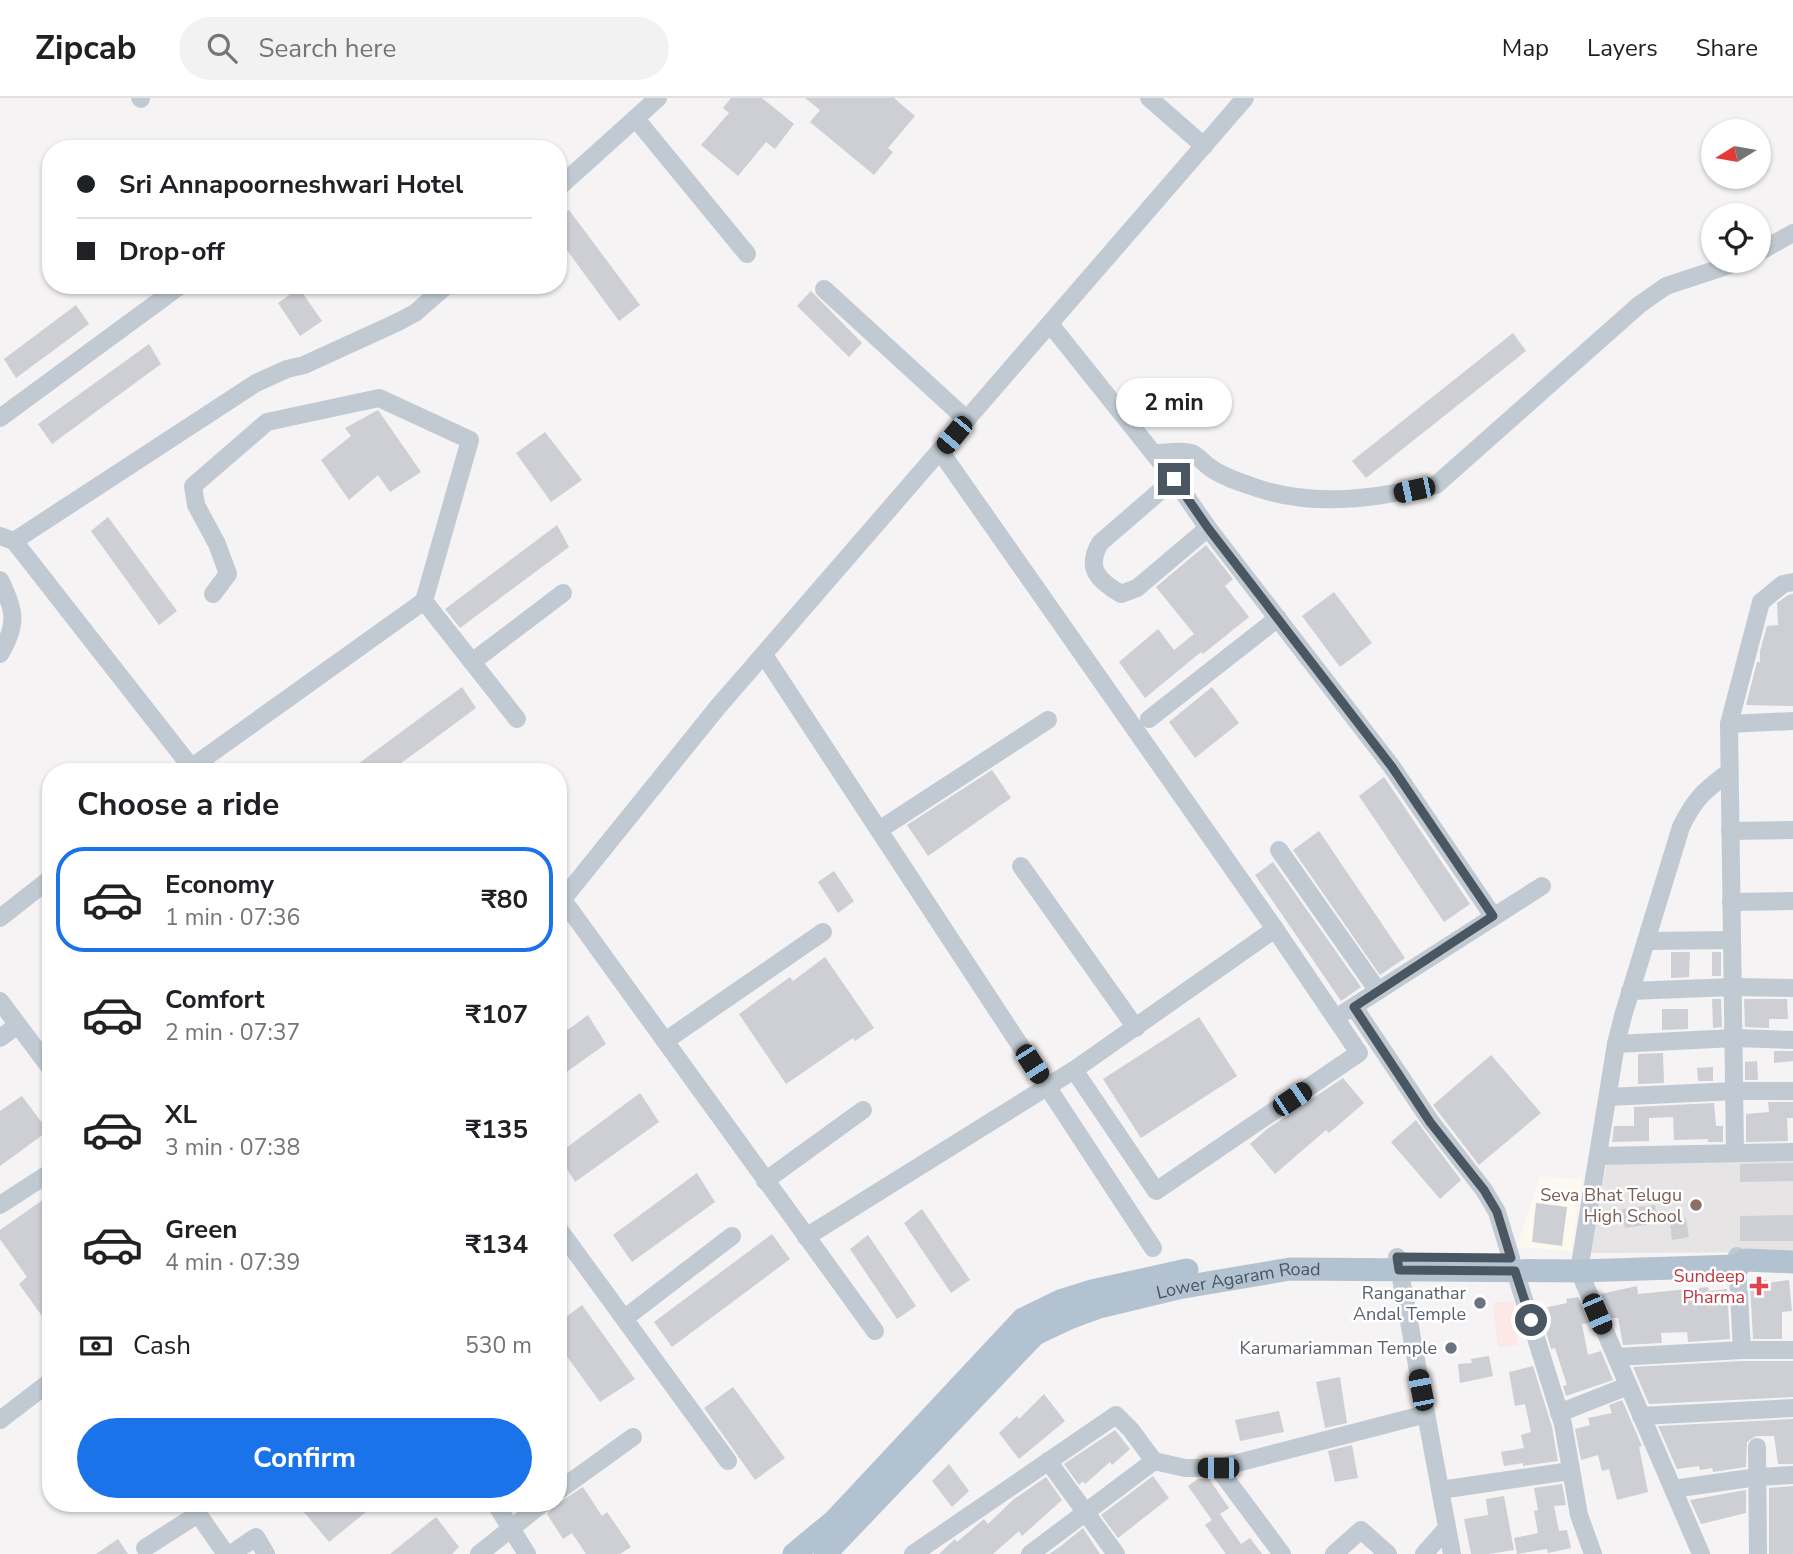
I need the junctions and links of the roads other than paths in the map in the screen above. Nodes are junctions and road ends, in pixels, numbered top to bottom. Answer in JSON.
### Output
{"nodes":[{"id":1,"x":658,"y":98,"type":"edge"},
{"id":2,"x":1149,"y":98,"type":"edge"},
{"id":3,"x":1245,"y":98,"type":"edge"},
{"id":4,"x":636,"y":119,"type":"junction"},
{"id":5,"x":1204,"y":146,"type":"junction"},
{"id":6,"x":567,"y":180,"type":"edge"},
{"id":7,"x":1793,"y":233,"type":"edge"},
{"id":8,"x":1771,"y":245,"type":"edge"},
{"id":9,"x":747,"y":254,"type":"dead end"},
{"id":10,"x":1706,"y":273,"type":"edge"},
{"id":11,"x":824,"y":289,"type":"dead end"},
{"id":12,"x":169,"y":294,"type":"edge"},
{"id":13,"x":437,"y":294,"type":"edge"},
{"id":14,"x":1050,"y":324,"type":"junction"},
{"id":15,"x":0,"y":418,"type":"edge"},
{"id":16,"x":967,"y":420,"type":"junction"},
{"id":17,"x":940,"y":451,"type":"junction"},
{"id":18,"x":1154,"y":453,"type":"junction"},
{"id":19,"x":1174,"y":479,"type":"junction"},
{"id":20,"x":1208,"y":528,"type":"junction"},
{"id":21,"x":7,"y":539,"type":"edge"},
{"id":22,"x":0,"y":580,"type":"edge"},
{"id":23,"x":1793,"y":582,"type":"edge"},
{"id":24,"x":563,"y":593,"type":"dead end"},
{"id":25,"x":213,"y":594,"type":"dead end"},
{"id":26,"x":424,"y":601,"type":"junction"},
{"id":27,"x":1278,"y":618,"type":"junction"},
{"id":28,"x":0,"y":654,"type":"edge"},
{"id":29,"x":764,"y":654,"type":"junction"},
{"id":30,"x":472,"y":662,"type":"junction"},
{"id":31,"x":517,"y":719,"type":"dead end"},
{"id":32,"x":1149,"y":719,"type":"dead end"},
{"id":33,"x":1048,"y":720,"type":"dead end"},
{"id":34,"x":1793,"y":721,"type":"edge"},
{"id":35,"x":1729,"y":724,"type":"junction"},
{"id":36,"x":184,"y":763,"type":"edge"},
{"id":37,"x":200,"y":763,"type":"edge"},
{"id":38,"x":1730,"y":772,"type":"junction"},
{"id":39,"x":879,"y":830,"type":"junction"},
{"id":40,"x":1793,"y":830,"type":"edge"},
{"id":41,"x":1730,"y":831,"type":"junction"},
{"id":42,"x":1279,"y":850,"type":"dead end"},
{"id":43,"x":1021,"y":866,"type":"dead end"},
{"id":44,"x":42,"y":885,"type":"edge"},
{"id":45,"x":1542,"y":886,"type":"dead end"},
{"id":46,"x":567,"y":893,"type":"edge"},
{"id":47,"x":1793,"y":901,"type":"edge"},
{"id":48,"x":1731,"y":902,"type":"junction"},
{"id":49,"x":567,"y":911,"type":"edge"},
{"id":50,"x":1493,"y":916,"type":"junction"},
{"id":51,"x":0,"y":918,"type":"edge"},
{"id":52,"x":1275,"y":929,"type":"junction"},
{"id":53,"x":823,"y":932,"type":"dead end"},
{"id":54,"x":1732,"y":940,"type":"junction"},
{"id":55,"x":1646,"y":941,"type":"junction"},
{"id":56,"x":1733,"y":987,"type":"junction"},
{"id":57,"x":1793,"y":988,"type":"edge"},
{"id":58,"x":1378,"y":991,"type":"junction"},
{"id":59,"x":1630,"y":991,"type":"junction"},
{"id":60,"x":0,"y":1001,"type":"edge"},
{"id":61,"x":1354,"y":1007,"type":"junction"},
{"id":62,"x":1336,"y":1018,"type":"junction"},
{"id":63,"x":18,"y":1025,"type":"junction"},
{"id":64,"x":1136,"y":1028,"type":"junction"},
{"id":65,"x":0,"y":1038,"type":"edge"},
{"id":66,"x":1734,"y":1038,"type":"junction"},
{"id":67,"x":1793,"y":1040,"type":"edge"},
{"id":68,"x":665,"y":1041,"type":"junction"},
{"id":69,"x":1616,"y":1044,"type":"junction"},
{"id":70,"x":42,"y":1057,"type":"edge"},
{"id":71,"x":1074,"y":1070,"type":"junction"},
{"id":72,"x":1048,"y":1087,"type":"junction"},
{"id":73,"x":1735,"y":1091,"type":"junction"},
{"id":74,"x":1793,"y":1091,"type":"edge"},
{"id":75,"x":1608,"y":1097,"type":"junction"},
{"id":76,"x":863,"y":1111,"type":"dead end"},
{"id":77,"x":1793,"y":1152,"type":"edge"},
{"id":78,"x":1735,"y":1153,"type":"junction"},
{"id":79,"x":1598,"y":1156,"type":"junction"},
{"id":80,"x":42,"y":1178,"type":"edge"},
{"id":81,"x":765,"y":1181,"type":"junction"},
{"id":82,"x":0,"y":1205,"type":"edge"},
{"id":83,"x":732,"y":1236,"type":"dead end"},
{"id":84,"x":806,"y":1237,"type":"junction"},
{"id":85,"x":567,"y":1240,"type":"edge"},
{"id":86,"x":1153,"y":1248,"type":"dead end"},
{"id":87,"x":1740,"y":1261,"type":"junction"},
{"id":88,"x":1793,"y":1262,"type":"edge"},
{"id":89,"x":1398,"y":1264,"type":"junction"},
{"id":90,"x":1513,"y":1265,"type":"junction"},
{"id":91,"x":1580,"y":1265,"type":"junction"},
{"id":92,"x":625,"y":1318,"type":"junction"},
{"id":93,"x":875,"y":1331,"type":"dead end"},
{"id":94,"x":1741,"y":1350,"type":"junction"},
{"id":95,"x":1793,"y":1350,"type":"edge"},
{"id":96,"x":1616,"y":1357,"type":"junction"},
{"id":97,"x":1628,"y":1386,"type":"junction"},
{"id":98,"x":42,"y":1388,"type":"edge"},
{"id":99,"x":1793,"y":1408,"type":"edge"},
{"id":100,"x":1559,"y":1413,"type":"junction"},
{"id":101,"x":1426,"y":1414,"type":"junction"},
{"id":102,"x":1641,"y":1416,"type":"junction"},
{"id":103,"x":0,"y":1420,"type":"edge"},
{"id":104,"x":633,"y":1437,"type":"dead end"},
{"id":105,"x":1757,"y":1447,"type":"dead end"},
{"id":106,"x":729,"y":1461,"type":"dead end"},
{"id":107,"x":1048,"y":1461,"type":"junction"},
{"id":108,"x":1154,"y":1461,"type":"junction"},
{"id":109,"x":1218,"y":1468,"type":"junction"},
{"id":110,"x":1570,"y":1471,"type":"junction"},
{"id":111,"x":1793,"y":1475,"type":"edge"},
{"id":112,"x":1757,"y":1476,"type":"junction"},
{"id":113,"x":567,"y":1485,"type":"edge"},
{"id":114,"x":1673,"y":1489,"type":"junction"},
{"id":115,"x":1440,"y":1490,"type":"junction"},
{"id":116,"x":501,"y":1512,"type":"edge"},
{"id":117,"x":532,"y":1512,"type":"edge"},
{"id":118,"x":1086,"y":1512,"type":"junction"},
{"id":119,"x":1447,"y":1528,"type":"junction"},
{"id":120,"x":511,"y":1529,"type":"junction"},
{"id":121,"x":145,"y":1548,"type":"dead end"},
{"id":122,"x":228,"y":1554,"type":"edge"},
{"id":123,"x":266,"y":1554,"type":"edge"},
{"id":124,"x":479,"y":1554,"type":"edge"},
{"id":125,"x":527,"y":1554,"type":"edge"},
{"id":126,"x":794,"y":1554,"type":"edge"},
{"id":127,"x":825,"y":1554,"type":"edge"},
{"id":128,"x":913,"y":1554,"type":"edge"},
{"id":129,"x":1030,"y":1554,"type":"edge"},
{"id":130,"x":1116,"y":1554,"type":"edge"},
{"id":131,"x":1282,"y":1554,"type":"edge"},
{"id":132,"x":1334,"y":1554,"type":"edge"},
{"id":133,"x":1388,"y":1554,"type":"edge"},
{"id":134,"x":1424,"y":1554,"type":"edge"},
{"id":135,"x":1452,"y":1554,"type":"edge"},
{"id":136,"x":1593,"y":1554,"type":"edge"},
{"id":137,"x":1701,"y":1554,"type":"edge"},
{"id":138,"x":1758,"y":1554,"type":"edge"}],
"edges":[{"from":1,"to":4,"type":"street"},
{"from":2,"to":5,"type":"street"},
{"from":3,"to":5,"type":"street"},
{"from":4,"to":6,"type":"street"},
{"from":4,"to":9,"type":"street"},
{"from":5,"to":14,"type":"street"},
{"from":7,"to":8,"type":"street"},
{"from":10,"to":18,"type":"street"},
{"from":11,"to":16,"type":"street"},
{"from":12,"to":15,"type":"street"},
{"from":13,"to":21,"type":"street"},
{"from":14,"to":16,"type":"street"},
{"from":14,"to":18,"type":"street"},
{"from":16,"to":17,"type":"street"},
{"from":17,"to":29,"type":"street"},
{"from":17,"to":52,"type":"street"},
{"from":18,"to":19,"type":"street"},
{"from":19,"to":20,"type":"street"},
{"from":19,"to":20,"type":"street"},
{"from":20,"to":27,"type":"street"},
{"from":21,"to":36,"type":"street"},
{"from":22,"to":28,"type":"street"},
{"from":23,"to":35,"type":"street"},
{"from":24,"to":30,"type":"street"},
{"from":25,"to":26,"type":"street"},
{"from":26,"to":30,"type":"street"},
{"from":26,"to":37,"type":"street"},
{"from":27,"to":32,"type":"street"},
{"from":27,"to":50,"type":"street"},
{"from":29,"to":39,"type":"street"},
{"from":29,"to":46,"type":"street"},
{"from":30,"to":31,"type":"street"},
{"from":33,"to":39,"type":"street"},
{"from":34,"to":35,"type":"street"},
{"from":35,"to":38,"type":"street"},
{"from":38,"to":41,"type":"street"},
{"from":38,"to":55,"type":"street"},
{"from":39,"to":72,"type":"street"},
{"from":40,"to":41,"type":"street"},
{"from":41,"to":48,"type":"street"},
{"from":42,"to":58,"type":"street"},
{"from":43,"to":64,"type":"street"},
{"from":44,"to":51,"type":"street"},
{"from":45,"to":50,"type":"street"},
{"from":47,"to":48,"type":"street"},
{"from":48,"to":54,"type":"street"},
{"from":49,"to":68,"type":"street"},
{"from":50,"to":58,"type":"street"},
{"from":52,"to":62,"type":"street"},
{"from":52,"to":64,"type":"street"},
{"from":53,"to":68,"type":"street"},
{"from":54,"to":55,"type":"street"},
{"from":54,"to":56,"type":"street"},
{"from":55,"to":59,"type":"street"},
{"from":56,"to":57,"type":"street"},
{"from":56,"to":59,"type":"street"},
{"from":56,"to":66,"type":"street"},
{"from":58,"to":61,"type":"street"},
{"from":59,"to":69,"type":"street"},
{"from":60,"to":63,"type":"street"},
{"from":61,"to":62,"type":"street"},
{"from":61,"to":90,"type":"street"},
{"from":62,"to":71,"type":"street"},
{"from":63,"to":65,"type":"street"},
{"from":63,"to":70,"type":"street"},
{"from":64,"to":71,"type":"street"},
{"from":66,"to":67,"type":"street"},
{"from":66,"to":69,"type":"street"},
{"from":66,"to":73,"type":"street"},
{"from":68,"to":81,"type":"street"},
{"from":69,"to":75,"type":"street"},
{"from":71,"to":72,"type":"street"},
{"from":72,"to":84,"type":"street"},
{"from":72,"to":86,"type":"street"},
{"from":73,"to":74,"type":"street"},
{"from":73,"to":75,"type":"street"},
{"from":73,"to":78,"type":"street"},
{"from":75,"to":79,"type":"street"},
{"from":76,"to":81,"type":"street"},
{"from":77,"to":78,"type":"street"},
{"from":78,"to":79,"type":"street"},
{"from":79,"to":91,"type":"street"},
{"from":80,"to":82,"type":"street"},
{"from":81,"to":84,"type":"street"},
{"from":83,"to":92,"type":"street"},
{"from":84,"to":93,"type":"street"},
{"from":85,"to":92,"type":"street"},
{"from":87,"to":88,"type":"main road","name":"Lower Agaram Road"},
{"from":87,"to":91,"type":"main road","name":"Lower Agaram Road"},
{"from":87,"to":94,"type":"street"},
{"from":89,"to":90,"type":"main road","name":"Lower Agaram Road"},
{"from":89,"to":101,"type":"street"},
{"from":89,"to":126,"type":"main road","name":"Lower Agaram Road"},
{"from":89,"to":127,"type":"main road","name":"Lower Agaram Road"},
{"from":90,"to":91,"type":"main road","name":"Lower Agaram Road"},
{"from":90,"to":100,"type":"street"},
{"from":91,"to":96,"type":"street"},
{"from":92,"to":106,"type":"street"},
{"from":94,"to":95,"type":"street"},
{"from":94,"to":96,"type":"street"},
{"from":96,"to":97,"type":"street"},
{"from":97,"to":100,"type":"street"},
{"from":97,"to":102,"type":"street"},
{"from":98,"to":103,"type":"street"},
{"from":99,"to":102,"type":"street"},
{"from":100,"to":110,"type":"street"},
{"from":101,"to":109,"type":"street"},
{"from":101,"to":115,"type":"street"},
{"from":102,"to":114,"type":"street"},
{"from":104,"to":113,"type":"street"},
{"from":105,"to":112,"type":"street"},
{"from":107,"to":108,"type":"street"},
{"from":107,"to":118,"type":"street"},
{"from":107,"to":128,"type":"street"},
{"from":108,"to":109,"type":"street"},
{"from":108,"to":118,"type":"street"},
{"from":109,"to":131,"type":"street"},
{"from":110,"to":115,"type":"street"},
{"from":110,"to":136,"type":"street"},
{"from":111,"to":112,"type":"street"},
{"from":112,"to":114,"type":"street"},
{"from":112,"to":138,"type":"street"},
{"from":114,"to":137,"type":"street"},
{"from":115,"to":119,"type":"street"},
{"from":116,"to":120,"type":"street"},
{"from":117,"to":120,"type":"street"},
{"from":118,"to":129,"type":"street"},
{"from":118,"to":130,"type":"street"},
{"from":119,"to":134,"type":"street"},
{"from":119,"to":135,"type":"street"},
{"from":120,"to":124,"type":"street"},
{"from":120,"to":125,"type":"street"},
{"from":121,"to":122,"type":"street"},
{"from":122,"to":123,"type":"street"},
{"from":132,"to":133,"type":"street"}]}
